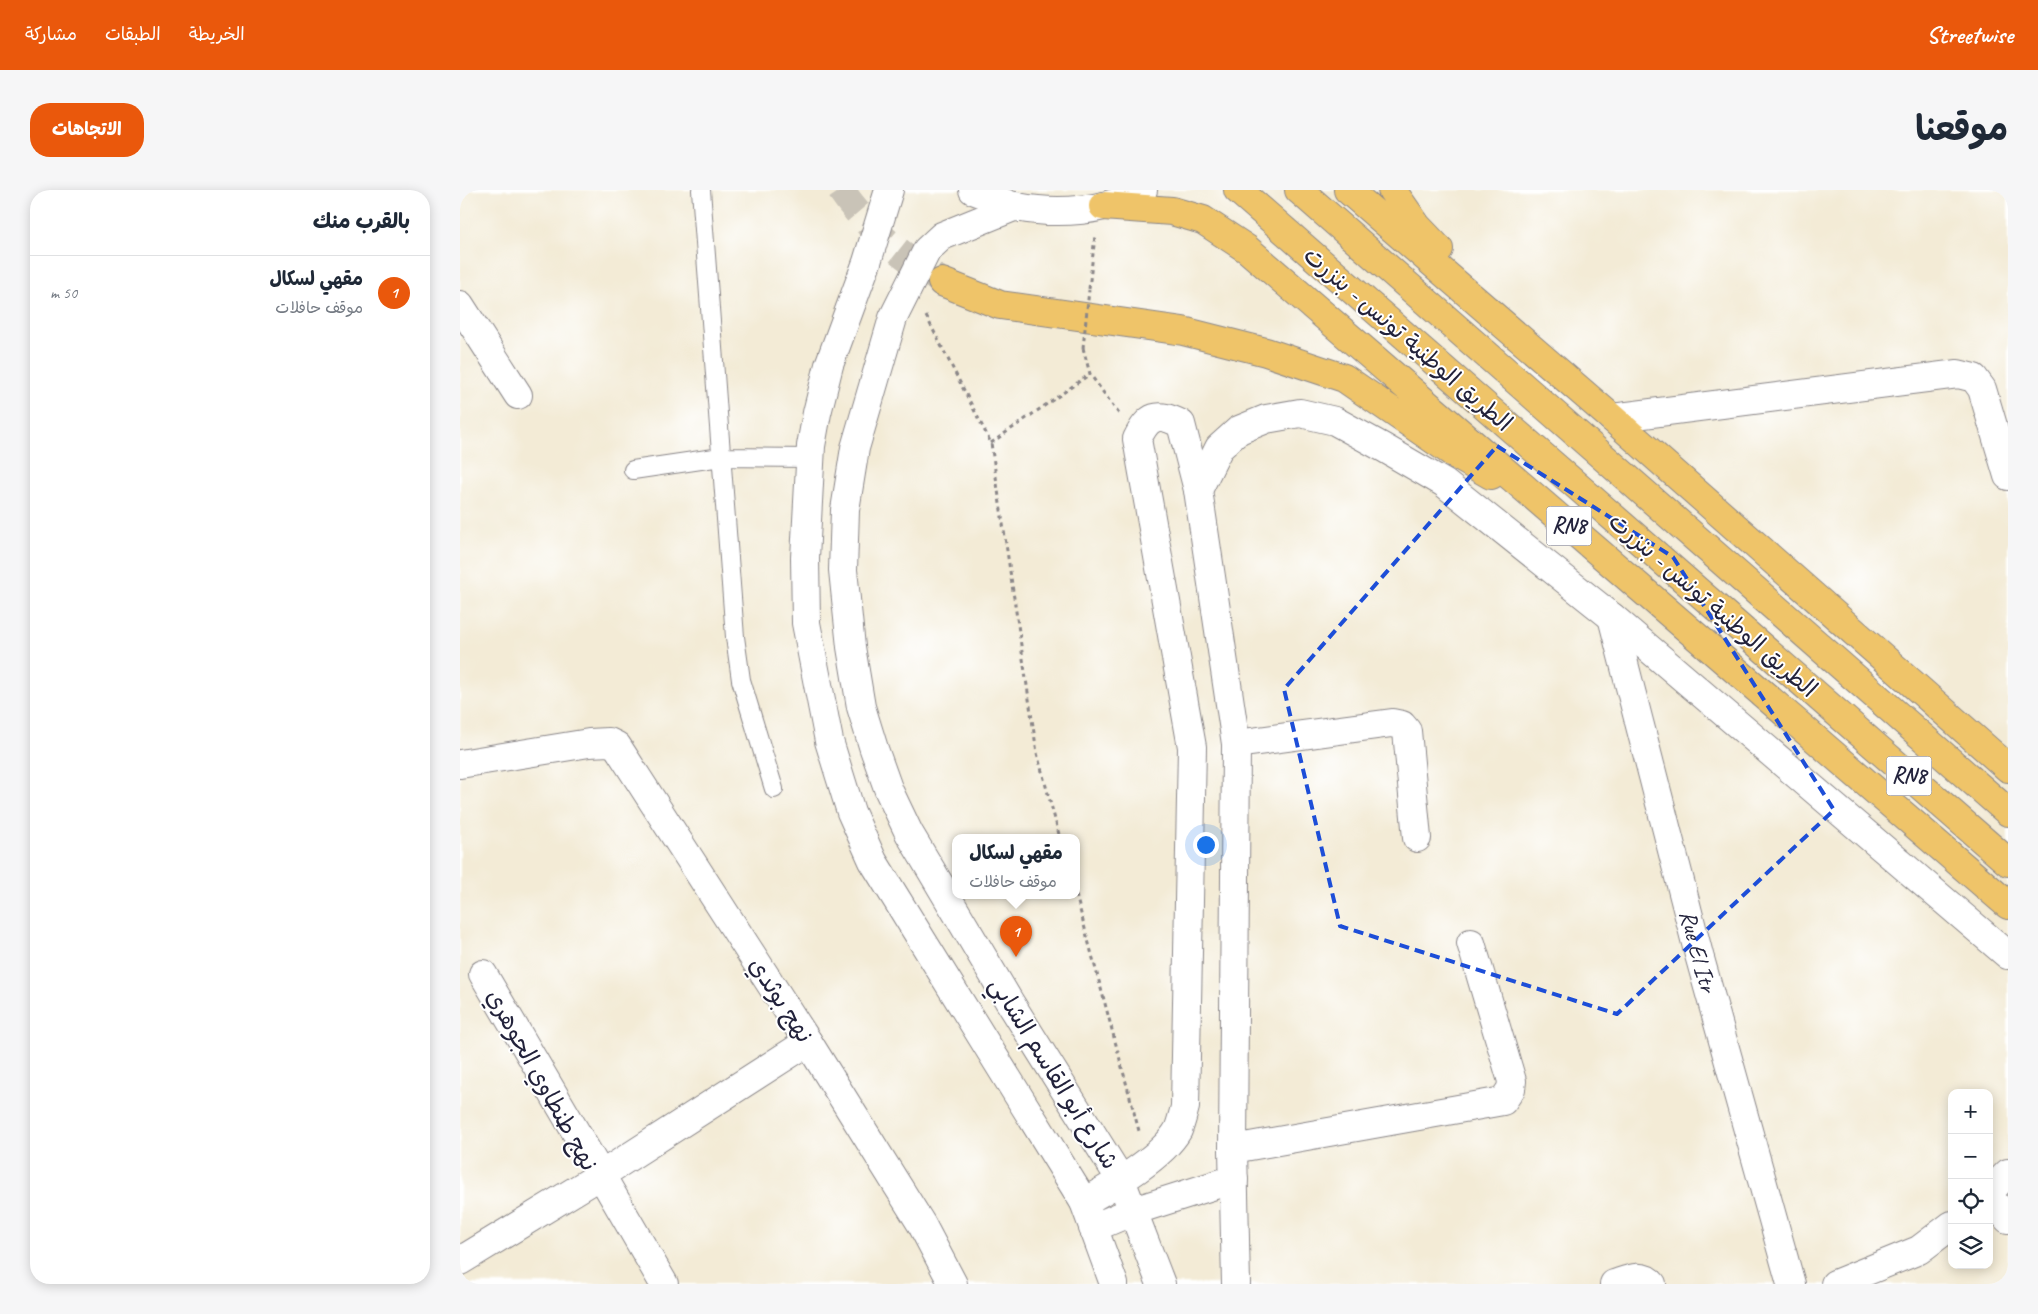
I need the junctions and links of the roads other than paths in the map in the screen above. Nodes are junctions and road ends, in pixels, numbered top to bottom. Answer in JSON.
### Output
{"nodes":[{"id":1,"x":701,"y":190,"type":"edge"},
{"id":2,"x":889,"y":190,"type":"edge"},
{"id":3,"x":974,"y":190,"type":"edge"},
{"id":4,"x":1143,"y":190,"type":"edge"},
{"id":5,"x":1238,"y":190,"type":"edge"},
{"id":6,"x":1298,"y":190,"type":"edge"},
{"id":7,"x":1348,"y":190,"type":"edge"},
{"id":8,"x":1392,"y":190,"type":"edge"},
{"id":9,"x":1016,"y":206,"type":"junction"},
{"id":10,"x":1099,"y":207,"type":"junction"},
{"id":11,"x":942,"y":282,"type":"tunnel mouth"},
{"id":12,"x":460,"y":305,"type":"edge"},
{"id":13,"x":1562,"y":375,"type":"junction"},
{"id":14,"x":518,"y":394,"type":"dead end"},
{"id":15,"x":1612,"y":418,"type":"junction"},
{"id":16,"x":721,"y":457,"type":"junction"},
{"id":17,"x":810,"y":458,"type":"junction"},
{"id":18,"x":633,"y":470,"type":"dead end"},
{"id":19,"x":2008,"y":476,"type":"edge"},
{"id":20,"x":1520,"y":484,"type":"junction"},
{"id":21,"x":1198,"y":490,"type":"junction"},
{"id":22,"x":1612,"y":617,"type":"junction"},
{"id":23,"x":1236,"y":744,"type":"junction"},
{"id":24,"x":460,"y":764,"type":"edge"},
{"id":25,"x":2008,"y":768,"type":"edge"},
{"id":26,"x":774,"y":789,"type":"dead end"},
{"id":27,"x":2008,"y":812,"type":"edge"},
{"id":28,"x":1417,"y":838,"type":"dead end"},
{"id":29,"x":2008,"y":862,"type":"edge"},
{"id":30,"x":2008,"y":905,"type":"edge"},
{"id":31,"x":1471,"y":943,"type":"dead end"},
{"id":32,"x":2008,"y":955,"type":"edge"},
{"id":33,"x":483,"y":974,"type":"dead end"},
{"id":34,"x":808,"y":1042,"type":"junction"},
{"id":35,"x":1233,"y":1149,"type":"junction"},
{"id":36,"x":601,"y":1174,"type":"junction"},
{"id":37,"x":2008,"y":1174,"type":"edge"},
{"id":38,"x":1234,"y":1179,"type":"junction"},
{"id":39,"x":1121,"y":1180,"type":"junction"},
{"id":40,"x":1993,"y":1188,"type":"edge"},
{"id":41,"x":1084,"y":1202,"type":"junction"},
{"id":42,"x":1993,"y":1202,"type":"edge"},
{"id":43,"x":1133,"y":1211,"type":"junction"},
{"id":44,"x":2008,"y":1220,"type":"edge"},
{"id":45,"x":1093,"y":1228,"type":"junction"},
{"id":46,"x":1948,"y":1228,"type":"edge"},
{"id":47,"x":460,"y":1261,"type":"edge"},
{"id":48,"x":664,"y":1284,"type":"edge"},
{"id":49,"x":952,"y":1284,"type":"edge"},
{"id":50,"x":1114,"y":1284,"type":"edge"},
{"id":51,"x":1161,"y":1284,"type":"edge"},
{"id":52,"x":1236,"y":1284,"type":"edge"},
{"id":53,"x":1614,"y":1284,"type":"edge"},
{"id":54,"x":1652,"y":1284,"type":"edge"},
{"id":55,"x":1791,"y":1284,"type":"edge"},
{"id":56,"x":1835,"y":1284,"type":"edge"}],
"edges":[{"from":1,"to":16,"type":"lane"},
{"from":2,"to":17,"type":"street","name":"شارع أبو القاسم الشابي"},
{"from":3,"to":9,"type":"street"},
{"from":4,"to":10,"type":"street"},
{"from":5,"to":29,"type":"highway","name":"الطريق الوطنية تونس - بنزرت","number":"RN8"},
{"from":6,"to":27,"type":"highway","name":"الطريق الوطنية تونس - بنزرت","number":"RN8"},
{"from":7,"to":13,"type":"highway"},
{"from":8,"to":13,"type":"highway"},
{"from":9,"to":10,"type":"street"},
{"from":9,"to":39,"type":"street","name":"شارع أبو القاسم الشابي"},
{"from":10,"to":20,"type":"highway","number":"RN8"},
{"from":11,"to":20,"type":"highway","number":"RN8"},
{"from":12,"to":14,"type":"street"},
{"from":13,"to":15,"type":"highway"},
{"from":15,"to":19,"type":"street"},
{"from":15,"to":25,"type":"highway"},
{"from":16,"to":17,"type":"lane"},
{"from":16,"to":18,"type":"lane"},
{"from":16,"to":26,"type":"lane"},
{"from":17,"to":41,"type":"street","name":"شارع أبو القاسم الشابي"},
{"from":20,"to":30,"type":"highway","number":"RN8"},
{"from":21,"to":22,"type":"street"},
{"from":21,"to":23,"type":"street"},
{"from":21,"to":39,"type":"street"},
{"from":22,"to":32,"type":"street"},
{"from":22,"to":55,"type":"street","name":"Rue El Itr"},
{"from":23,"to":28,"type":"street"},
{"from":23,"to":35,"type":"street"},
{"from":24,"to":34,"type":"street","name":"نهج بوثدي"},
{"from":31,"to":35,"type":"street"},
{"from":33,"to":36,"type":"street","name":"نهج طنطاوي الجوهري"},
{"from":34,"to":36,"type":"street"},
{"from":34,"to":49,"type":"street","name":"نهج بوثدي"},
{"from":35,"to":38,"type":"street"},
{"from":36,"to":47,"type":"street","name":"نهج طنطاوي الجوهري"},
{"from":36,"to":48,"type":"street"},
{"from":37,"to":40,"type":"street"},
{"from":38,"to":43,"type":"street"},
{"from":38,"to":52,"type":"street"},
{"from":39,"to":41,"type":"street"},
{"from":39,"to":43,"type":"street","name":"شارع أبو القاسم الشابي"},
{"from":41,"to":45,"type":"street","name":"شارع أبو القاسم الشابي"},
{"from":42,"to":44,"type":"street"},
{"from":43,"to":45,"type":"street"},
{"from":43,"to":51,"type":"street","name":"شارع أبو القاسم الشابي"},
{"from":45,"to":50,"type":"street","name":"شارع أبو القاسم الشابي"},
{"from":46,"to":56,"type":"street"},
{"from":53,"to":54,"type":"street"}]}
